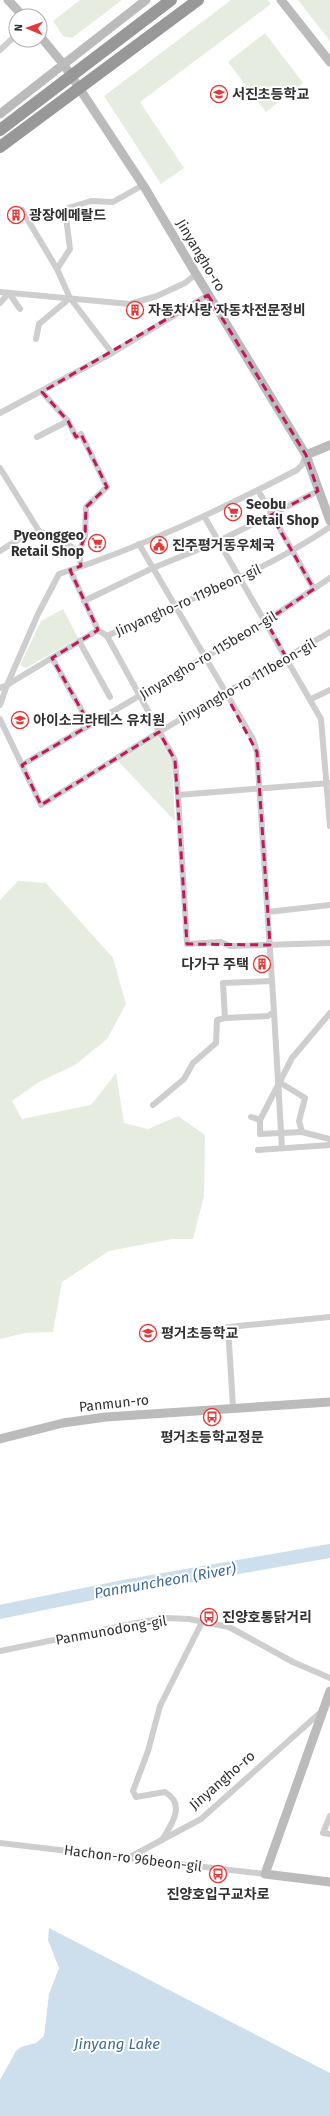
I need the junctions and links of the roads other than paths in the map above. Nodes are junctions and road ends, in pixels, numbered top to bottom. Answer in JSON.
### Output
{"nodes":[{"id":1,"x":8,"y":0,"type":"edge"},
{"id":2,"x":146,"y":0,"type":"edge"},
{"id":3,"x":172,"y":0,"type":"edge"},
{"id":4,"x":198,"y":0,"type":"edge"},
{"id":5,"x":281,"y":0,"type":"edge"},
{"id":6,"x":16,"y":8,"type":"edge"},
{"id":7,"x":8,"y":42,"type":"edge"},
{"id":8,"x":48,"y":46,"type":"edge"},
{"id":9,"x":0,"y":50,"type":"edge"},
{"id":10,"x":330,"y":62,"type":"edge"},
{"id":11,"x":64,"y":65,"type":"junction"},
{"id":12,"x":0,"y":114,"type":"edge"},
{"id":13,"x":0,"y":130,"type":"edge"},
{"id":14,"x":0,"y":147,"type":"edge"},
{"id":15,"x":143,"y":185,"type":"junction"},
{"id":16,"x":22,"y":210,"type":"dead end"},
{"id":17,"x":57,"y":269,"type":"junction"},
{"id":18,"x":196,"y":274,"type":"junction"},
{"id":19,"x":0,"y":292,"type":"edge"},
{"id":20,"x":9,"y":293,"type":"junction"},
{"id":21,"x":208,"y":295,"type":"junction"},
{"id":22,"x":70,"y":298,"type":"junction"},
{"id":23,"x":0,"y":303,"type":"edge"},
{"id":24,"x":20,"y":309,"type":"dead end"},
{"id":25,"x":36,"y":339,"type":"dead end"},
{"id":26,"x":112,"y":353,"type":"junction"},
{"id":27,"x":42,"y":392,"type":"junction"},
{"id":28,"x":0,"y":413,"type":"edge"},
{"id":29,"x":68,"y":421,"type":"junction"},
{"id":30,"x":37,"y":438,"type":"dead end"},
{"id":31,"x":330,"y":445,"type":"edge"},
{"id":32,"x":306,"y":455,"type":"junction"},
{"id":33,"x":0,"y":468,"type":"edge"},
{"id":34,"x":258,"y":490,"type":"junction"},
{"id":35,"x":318,"y":491,"type":"junction"},
{"id":36,"x":272,"y":515,"type":"junction"},
{"id":37,"x":204,"y":516,"type":"junction"},
{"id":38,"x":330,"y":521,"type":"edge"},
{"id":39,"x":330,"y":527,"type":"edge"},
{"id":40,"x":39,"y":531,"type":"junction"},
{"id":41,"x":219,"y":541,"type":"junction"},
{"id":42,"x":139,"y":544,"type":"junction"},
{"id":43,"x":0,"y":551,"type":"edge"},
{"id":44,"x":79,"y":552,"type":"junction"},
{"id":45,"x":292,"y":552,"type":"junction"},
{"id":46,"x":81,"y":566,"type":"junction"},
{"id":47,"x":153,"y":568,"type":"junction"},
{"id":48,"x":70,"y":570,"type":"junction"},
{"id":49,"x":240,"y":578,"type":"junction"},
{"id":50,"x":330,"y":578,"type":"edge"},
{"id":51,"x":314,"y":589,"type":"junction"},
{"id":52,"x":84,"y":601,"type":"junction"},
{"id":53,"x":175,"y":605,"type":"junction"},
{"id":54,"x":266,"y":621,"type":"junction"},
{"id":55,"x":98,"y":630,"type":"junction"},
{"id":56,"x":330,"y":632,"type":"edge"},
{"id":57,"x":107,"y":636,"type":"junction"},
{"id":58,"x":79,"y":641,"type":"junction"},
{"id":59,"x":204,"y":657,"type":"junction"},
{"id":60,"x":52,"y":658,"type":"junction"},
{"id":61,"x":286,"y":658,"type":"junction"},
{"id":62,"x":6,"y":685,"type":"junction"},
{"id":63,"x":0,"y":688,"type":"edge"},
{"id":64,"x":330,"y":690,"type":"edge"},
{"id":65,"x":225,"y":693,"type":"junction"},
{"id":66,"x":139,"y":696,"type":"junction"},
{"id":67,"x":110,"y":697,"type":"dead end"},
{"id":68,"x":311,"y":699,"type":"junction"},
{"id":69,"x":0,"y":705,"type":"edge"},
{"id":70,"x":0,"y":719,"type":"edge"},
{"id":71,"x":90,"y":725,"type":"junction"},
{"id":72,"x":159,"y":732,"type":"junction"},
{"id":73,"x":22,"y":765,"type":"junction"},
{"id":74,"x":329,"y":783,"type":"edge"},
{"id":75,"x":261,"y":788,"type":"junction"},
{"id":76,"x":178,"y":795,"type":"junction"},
{"id":77,"x":330,"y":826,"type":"edge"},
{"id":78,"x":330,"y":905,"type":"edge"},
{"id":79,"x":268,"y":912,"type":"junction"},
{"id":80,"x":330,"y":942,"type":"edge"},
{"id":81,"x":270,"y":945,"type":"junction"},
{"id":82,"x":272,"y":981,"type":"junction"},
{"id":83,"x":274,"y":1012,"type":"junction"},
{"id":84,"x":330,"y":1013,"type":"edge"},
{"id":85,"x":225,"y":1018,"type":"junction"},
{"id":86,"x":279,"y":1082,"type":"junction"},
{"id":87,"x":153,"y":1105,"type":"dead end"},
{"id":88,"x":251,"y":1117,"type":"dead end"},
{"id":89,"x":260,"y":1120,"type":"junction"},
{"id":90,"x":302,"y":1132,"type":"junction"},
{"id":91,"x":282,"y":1133,"type":"junction"},
{"id":92,"x":330,"y":1140,"type":"edge"},
{"id":93,"x":330,"y":1145,"type":"edge"},
{"id":94,"x":282,"y":1148,"type":"junction"},
{"id":95,"x":258,"y":1150,"type":"dead end"},
{"id":96,"x":330,"y":1317,"type":"edge"},
{"id":97,"x":330,"y":1402,"type":"edge"},
{"id":98,"x":233,"y":1407,"type":"junction"},
{"id":99,"x":0,"y":1439,"type":"edge"},
{"id":100,"x":202,"y":1622,"type":"junction"},
{"id":101,"x":0,"y":1651,"type":"edge"},
{"id":102,"x":330,"y":1678,"type":"edge"},
{"id":103,"x":330,"y":1691,"type":"edge"},
{"id":104,"x":323,"y":1710,"type":"junction"},
{"id":105,"x":330,"y":1816,"type":"edge"},
{"id":106,"x":330,"y":1834,"type":"edge"},
{"id":107,"x":162,"y":1840,"type":"junction"},
{"id":108,"x":0,"y":1842,"type":"edge"},
{"id":109,"x":130,"y":1858,"type":"junction"},
{"id":110,"x":265,"y":1874,"type":"junction"},
{"id":111,"x":330,"y":1882,"type":"edge"}],
"edges":[{"from":1,"to":6,"type":"street"},
{"from":2,"to":11,"type":"street"},
{"from":3,"to":13,"type":"highway","bridge":true},
{"from":4,"to":14,"type":"highway","bridge":true},
{"from":5,"to":10,"type":"street"},
{"from":7,"to":9,"type":"street"},
{"from":8,"to":11,"type":"street","name":"Jinyangho-ro"},
{"from":11,"to":12,"type":"street"},
{"from":11,"to":15,"type":"street","name":"Jinyangho-ro"},
{"from":15,"to":17,"type":"street"},
{"from":15,"to":18,"type":"street","name":"Jinyangho-ro"},
{"from":16,"to":17,"type":"street"},
{"from":17,"to":22,"type":"street"},
{"from":18,"to":21,"type":"street","name":"Jinyangho-ro"},
{"from":18,"to":22,"type":"street"},
{"from":19,"to":20,"type":"street"},
{"from":20,"to":22,"type":"street"},
{"from":20,"to":23,"type":"street"},
{"from":20,"to":24,"type":"street"},
{"from":21,"to":26,"type":"street"},
{"from":21,"to":32,"type":"street","name":"Jinyangho-ro"},
{"from":22,"to":25,"type":"street"},
{"from":22,"to":26,"type":"street"},
{"from":26,"to":27,"type":"street"},
{"from":27,"to":28,"type":"street"},
{"from":27,"to":29,"type":"street"},
{"from":29,"to":30,"type":"street"},
{"from":29,"to":44,"type":"street"},
{"from":31,"to":32,"type":"street"},
{"from":32,"to":34,"type":"street"},
{"from":32,"to":35,"type":"street","name":"Jinyangho-ro"},
{"from":33,"to":40,"type":"street"},
{"from":34,"to":36,"type":"street"},
{"from":34,"to":37,"type":"street"},
{"from":35,"to":36,"type":"street"},
{"from":35,"to":38,"type":"street","name":"Jinyangho-ro"},
{"from":36,"to":41,"type":"street"},
{"from":36,"to":45,"type":"street"},
{"from":37,"to":41,"type":"street"},
{"from":37,"to":42,"type":"street"},
{"from":39,"to":45,"type":"street","name":"Jinyangho-ro 119beon-gil"},
{"from":40,"to":43,"type":"street"},
{"from":40,"to":44,"type":"street"},
{"from":41,"to":47,"type":"street"},
{"from":41,"to":49,"type":"street"},
{"from":42,"to":46,"type":"street"},
{"from":42,"to":47,"type":"street"},
{"from":44,"to":46,"type":"street"},
{"from":45,"to":49,"type":"street","name":"Jinyangho-ro 119beon-gil"},
{"from":45,"to":51,"type":"street"},
{"from":46,"to":48,"type":"street"},
{"from":47,"to":52,"type":"street"},
{"from":47,"to":53,"type":"street"},
{"from":48,"to":52,"type":"street"},
{"from":48,"to":62,"type":"street"},
{"from":49,"to":53,"type":"street","name":"Jinyangho-ro 119beon-gil"},
{"from":49,"to":54,"type":"street"},
{"from":50,"to":51,"type":"street","name":"Jinyangho-ro 115beon-gil"},
{"from":51,"to":54,"type":"street","name":"Jinyangho-ro 115beon-gil"},
{"from":52,"to":55,"type":"street"},
{"from":53,"to":57,"type":"street","name":"Jinyangho-ro 119beon-gil"},
{"from":53,"to":59,"type":"street"},
{"from":54,"to":59,"type":"street","name":"Jinyangho-ro 115beon-gil"},
{"from":54,"to":61,"type":"street"},
{"from":55,"to":57,"type":"street"},
{"from":55,"to":58,"type":"street"},
{"from":56,"to":61,"type":"street","name":"Jinyangho-ro 111beon-gil"},
{"from":57,"to":66,"type":"street"},
{"from":58,"to":60,"type":"street"},
{"from":58,"to":67,"type":"street"},
{"from":59,"to":65,"type":"street"},
{"from":59,"to":66,"type":"street","name":"Jinyangho-ro 115beon-gil"},
{"from":60,"to":62,"type":"street"},
{"from":60,"to":71,"type":"street"},
{"from":61,"to":65,"type":"street","name":"Jinyangho-ro 111beon-gil"},
{"from":61,"to":68,"type":"street"},
{"from":62,"to":63,"type":"street"},
{"from":62,"to":69,"type":"street"},
{"from":64,"to":68,"type":"street"},
{"from":65,"to":72,"type":"street","name":"Jinyangho-ro 111beon-gil"},
{"from":65,"to":75,"type":"street"},
{"from":66,"to":71,"type":"street","name":"Jinyangho-ro 115beon-gil"},
{"from":66,"to":72,"type":"street"},
{"from":68,"to":74,"type":"street"},
{"from":70,"to":73,"type":"street"},
{"from":71,"to":73,"type":"street","name":"Jinyangho-ro 115beon-gil"},
{"from":72,"to":73,"type":"street","name":"Jinyangho-ro 111beon-gil"},
{"from":72,"to":76,"type":"street"},
{"from":74,"to":75,"type":"street"},
{"from":74,"to":77,"type":"street"},
{"from":75,"to":76,"type":"street"},
{"from":75,"to":79,"type":"street"},
{"from":76,"to":81,"type":"street"},
{"from":78,"to":79,"type":"street"},
{"from":79,"to":81,"type":"street"},
{"from":80,"to":81,"type":"street"},
{"from":81,"to":82,"type":"street"},
{"from":82,"to":83,"type":"street"},
{"from":82,"to":85,"type":"street"},
{"from":83,"to":85,"type":"street"},
{"from":83,"to":86,"type":"street"},
{"from":84,"to":86,"type":"street"},
{"from":85,"to":87,"type":"street"},
{"from":86,"to":89,"type":"street"},
{"from":86,"to":90,"type":"street"},
{"from":86,"to":91,"type":"street"},
{"from":88,"to":89,"type":"street"},
{"from":89,"to":91,"type":"street"},
{"from":90,"to":91,"type":"street"},
{"from":90,"to":92,"type":"street"},
{"from":91,"to":94,"type":"street"},
{"from":93,"to":94,"type":"street"},
{"from":94,"to":95,"type":"street"},
{"from":96,"to":98,"type":"street"},
{"from":97,"to":98,"type":"street","name":"Panmun-ro"},
{"from":98,"to":99,"type":"street","name":"Panmun-ro"},
{"from":100,"to":101,"type":"street","name":"Panmunodong-gil"},
{"from":100,"to":102,"type":"street","name":"Panmunodong-gil"},
{"from":100,"to":107,"type":"street"},
{"from":103,"to":104,"type":"street","name":"Jinyangho-ro"},
{"from":104,"to":107,"type":"street","name":"Jinyangho-ro"},
{"from":104,"to":110,"type":"street","name":"Jinyangho-ro"},
{"from":105,"to":106,"type":"street"},
{"from":107,"to":109,"type":"street","name":"Jinyangho-ro"},
{"from":108,"to":109,"type":"street","name":"Hachon-ro 96beon-gil"},
{"from":109,"to":110,"type":"street","name":"Hachon-ro 96beon-gil"},
{"from":110,"to":111,"type":"street"}]}
